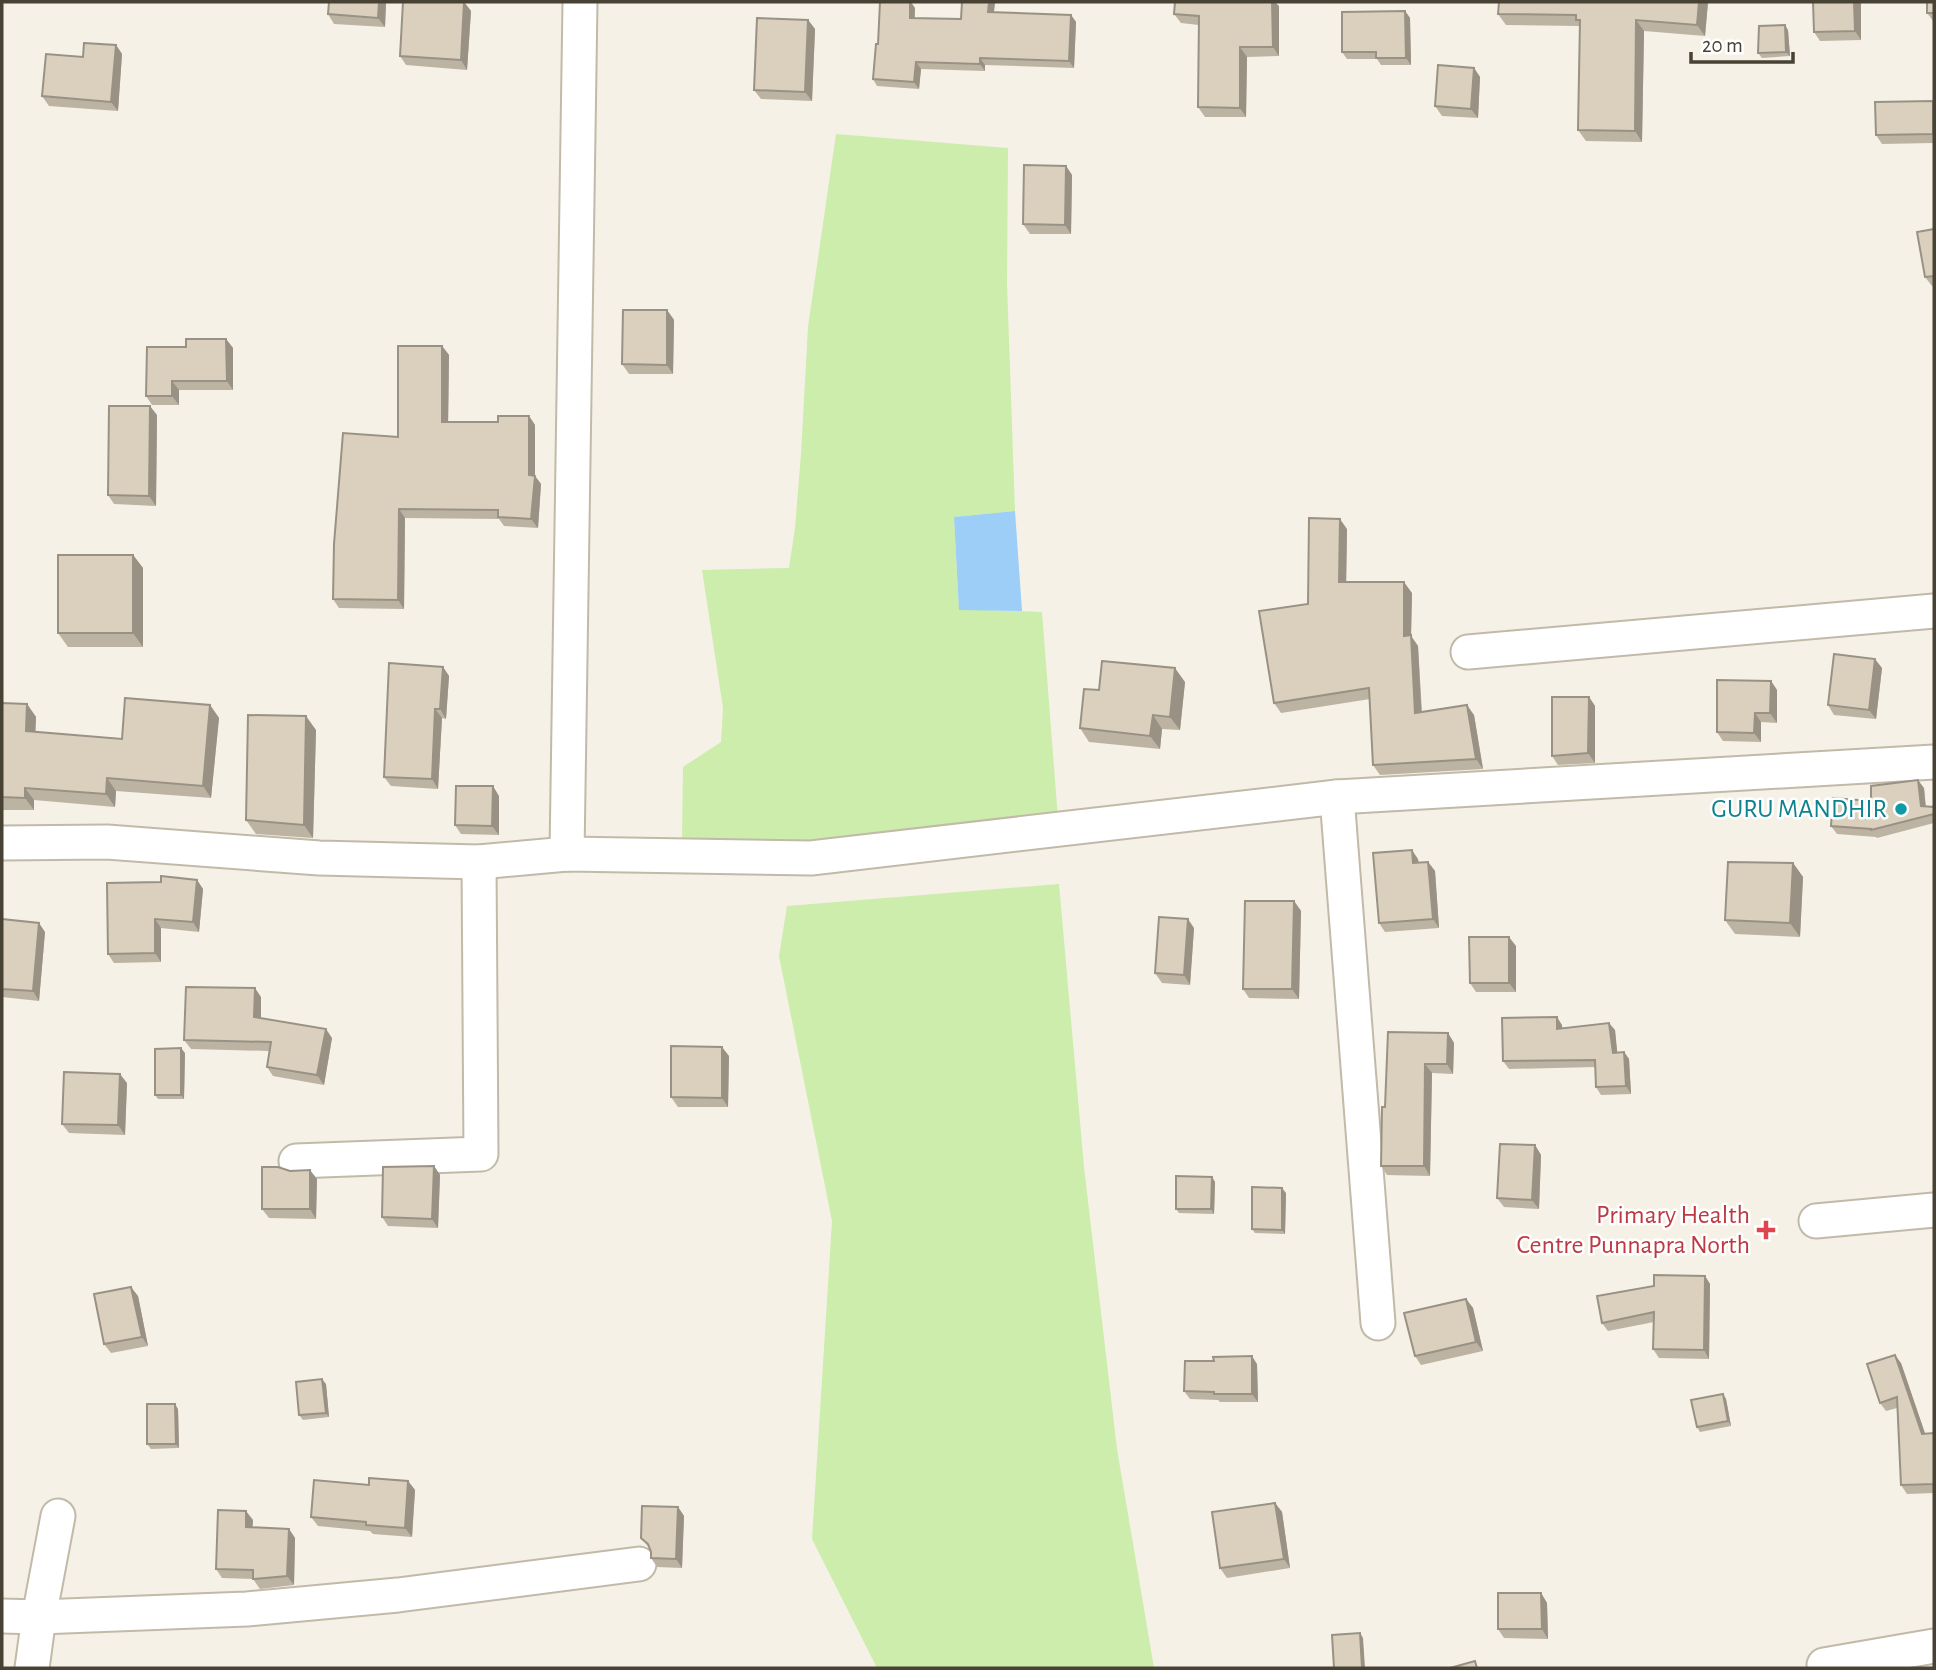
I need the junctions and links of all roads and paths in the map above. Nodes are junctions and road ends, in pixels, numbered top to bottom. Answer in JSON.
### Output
{"nodes":[{"id":1,"x":580,"y":2,"type":"edge"},
{"id":2,"x":1934,"y":611,"type":"edge"},
{"id":3,"x":1468,"y":652,"type":"dead end"},
{"id":4,"x":1934,"y":762,"type":"edge"},
{"id":5,"x":1337,"y":797,"type":"junction"},
{"id":6,"x":2,"y":843,"type":"edge"},
{"id":7,"x":567,"y":854,"type":"junction"},
{"id":8,"x":479,"y":862,"type":"junction"},
{"id":9,"x":296,"y":1161,"type":"dead end"},
{"id":10,"x":1934,"y":1210,"type":"edge"},
{"id":11,"x":1816,"y":1221,"type":"dead end"},
{"id":12,"x":1378,"y":1323,"type":"dead end"},
{"id":13,"x":58,"y":1516,"type":"dead end"},
{"id":14,"x":639,"y":1564,"type":"dead end"},
{"id":15,"x":2,"y":1616,"type":"edge"},
{"id":16,"x":39,"y":1617,"type":"junction"},
{"id":17,"x":1934,"y":1646,"type":"edge"},
{"id":18,"x":1824,"y":1665,"type":"dead end"},
{"id":19,"x":32,"y":1668,"type":"edge"}],
"edges":[{"from":1,"to":7,"type":"street"},
{"from":2,"to":3,"type":"street"},
{"from":4,"to":5,"type":"street"},
{"from":5,"to":7,"type":"street"},
{"from":5,"to":12,"type":"street"},
{"from":6,"to":8,"type":"street"},
{"from":7,"to":8,"type":"street"},
{"from":8,"to":9,"type":"street"},
{"from":10,"to":11,"type":"street"},
{"from":13,"to":16,"type":"street"},
{"from":14,"to":16,"type":"street"},
{"from":15,"to":16,"type":"street"},
{"from":16,"to":19,"type":"street"},
{"from":17,"to":18,"type":"street"}]}
